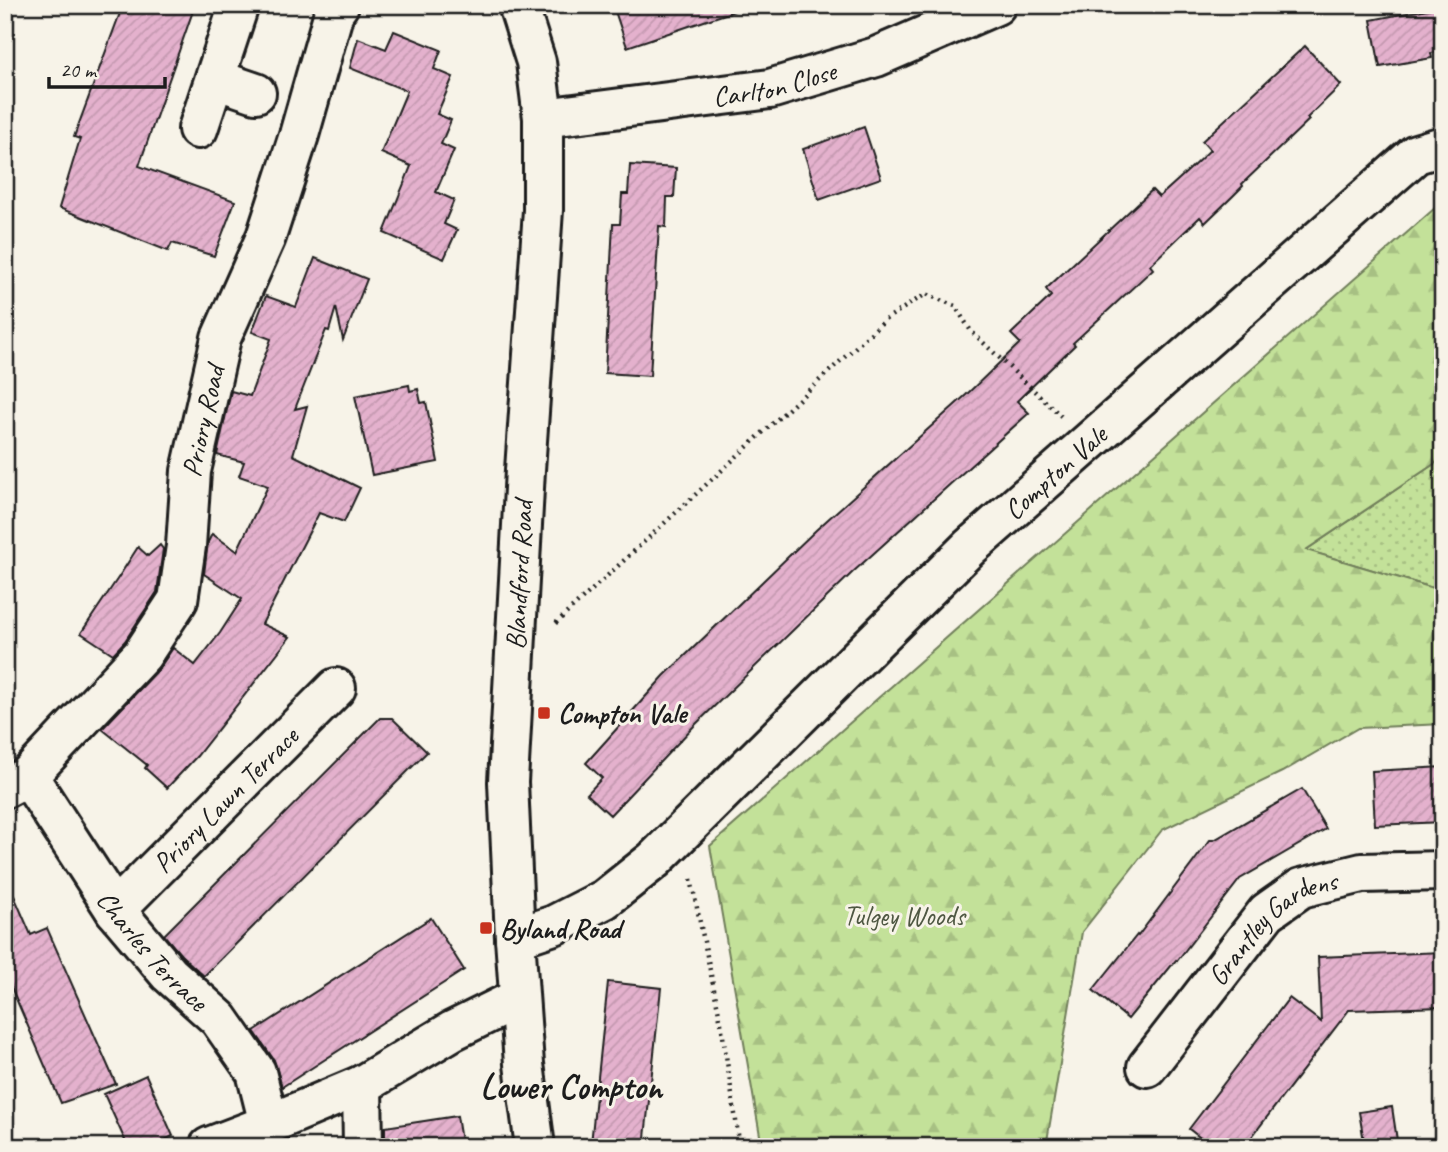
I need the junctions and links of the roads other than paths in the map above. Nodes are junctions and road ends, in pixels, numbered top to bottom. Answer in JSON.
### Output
{"nodes":[{"id":1,"x":239,"y":5,"type":"edge"},
{"id":2,"x":339,"y":5,"type":"edge"},
{"id":3,"x":518,"y":5,"type":"edge"},
{"id":4,"x":996,"y":5,"type":"edge"},
{"id":5,"x":215,"y":79,"type":"junction"},
{"id":6,"x":256,"y":93,"type":"dead end"},
{"id":7,"x":543,"y":118,"type":"junction"},
{"id":8,"x":198,"y":128,"type":"dead end"},
{"id":9,"x":1443,"y":146,"type":"edge"},
{"id":10,"x":336,"y":688,"type":"dead end"},
{"id":11,"x":17,"y":782,"type":"edge"},
{"id":12,"x":1443,"y":870,"type":"edge"},
{"id":13,"x":115,"y":910,"type":"junction"},
{"id":14,"x":515,"y":938,"type":"junction"},
{"id":15,"x":519,"y":998,"type":"junction"},
{"id":16,"x":1147,"y":1067,"type":"dead end"},
{"id":17,"x":362,"y":1085,"type":"junction"},
{"id":18,"x":269,"y":1125,"type":"junction"},
{"id":19,"x":209,"y":1147,"type":"edge"},
{"id":20,"x":363,"y":1147,"type":"edge"},
{"id":21,"x":535,"y":1147,"type":"edge"}],
"edges":[{"from":1,"to":5,"type":"street"},
{"from":2,"to":11,"type":"street","name":"Priory Road"},
{"from":3,"to":7,"type":"street","name":"Blandford Road"},
{"from":4,"to":7,"type":"street","name":"Carlton Close"},
{"from":5,"to":6,"type":"street"},
{"from":5,"to":8,"type":"street"},
{"from":7,"to":14,"type":"street","name":"Blandford Road"},
{"from":9,"to":14,"type":"street","name":"Compton Vale"},
{"from":10,"to":13,"type":"street","name":"Priory Lawn Terrace"},
{"from":11,"to":13,"type":"street","name":"Charles Terrace"},
{"from":12,"to":16,"type":"street","name":"Grantley Gardens"},
{"from":13,"to":18,"type":"street","name":"Charles Terrace"},
{"from":14,"to":15,"type":"street","name":"Blandford Road"},
{"from":15,"to":17,"type":"street"},
{"from":15,"to":21,"type":"street","name":"Blandford Road"},
{"from":17,"to":18,"type":"street"},
{"from":17,"to":20,"type":"street"},
{"from":18,"to":19,"type":"street"}]}
